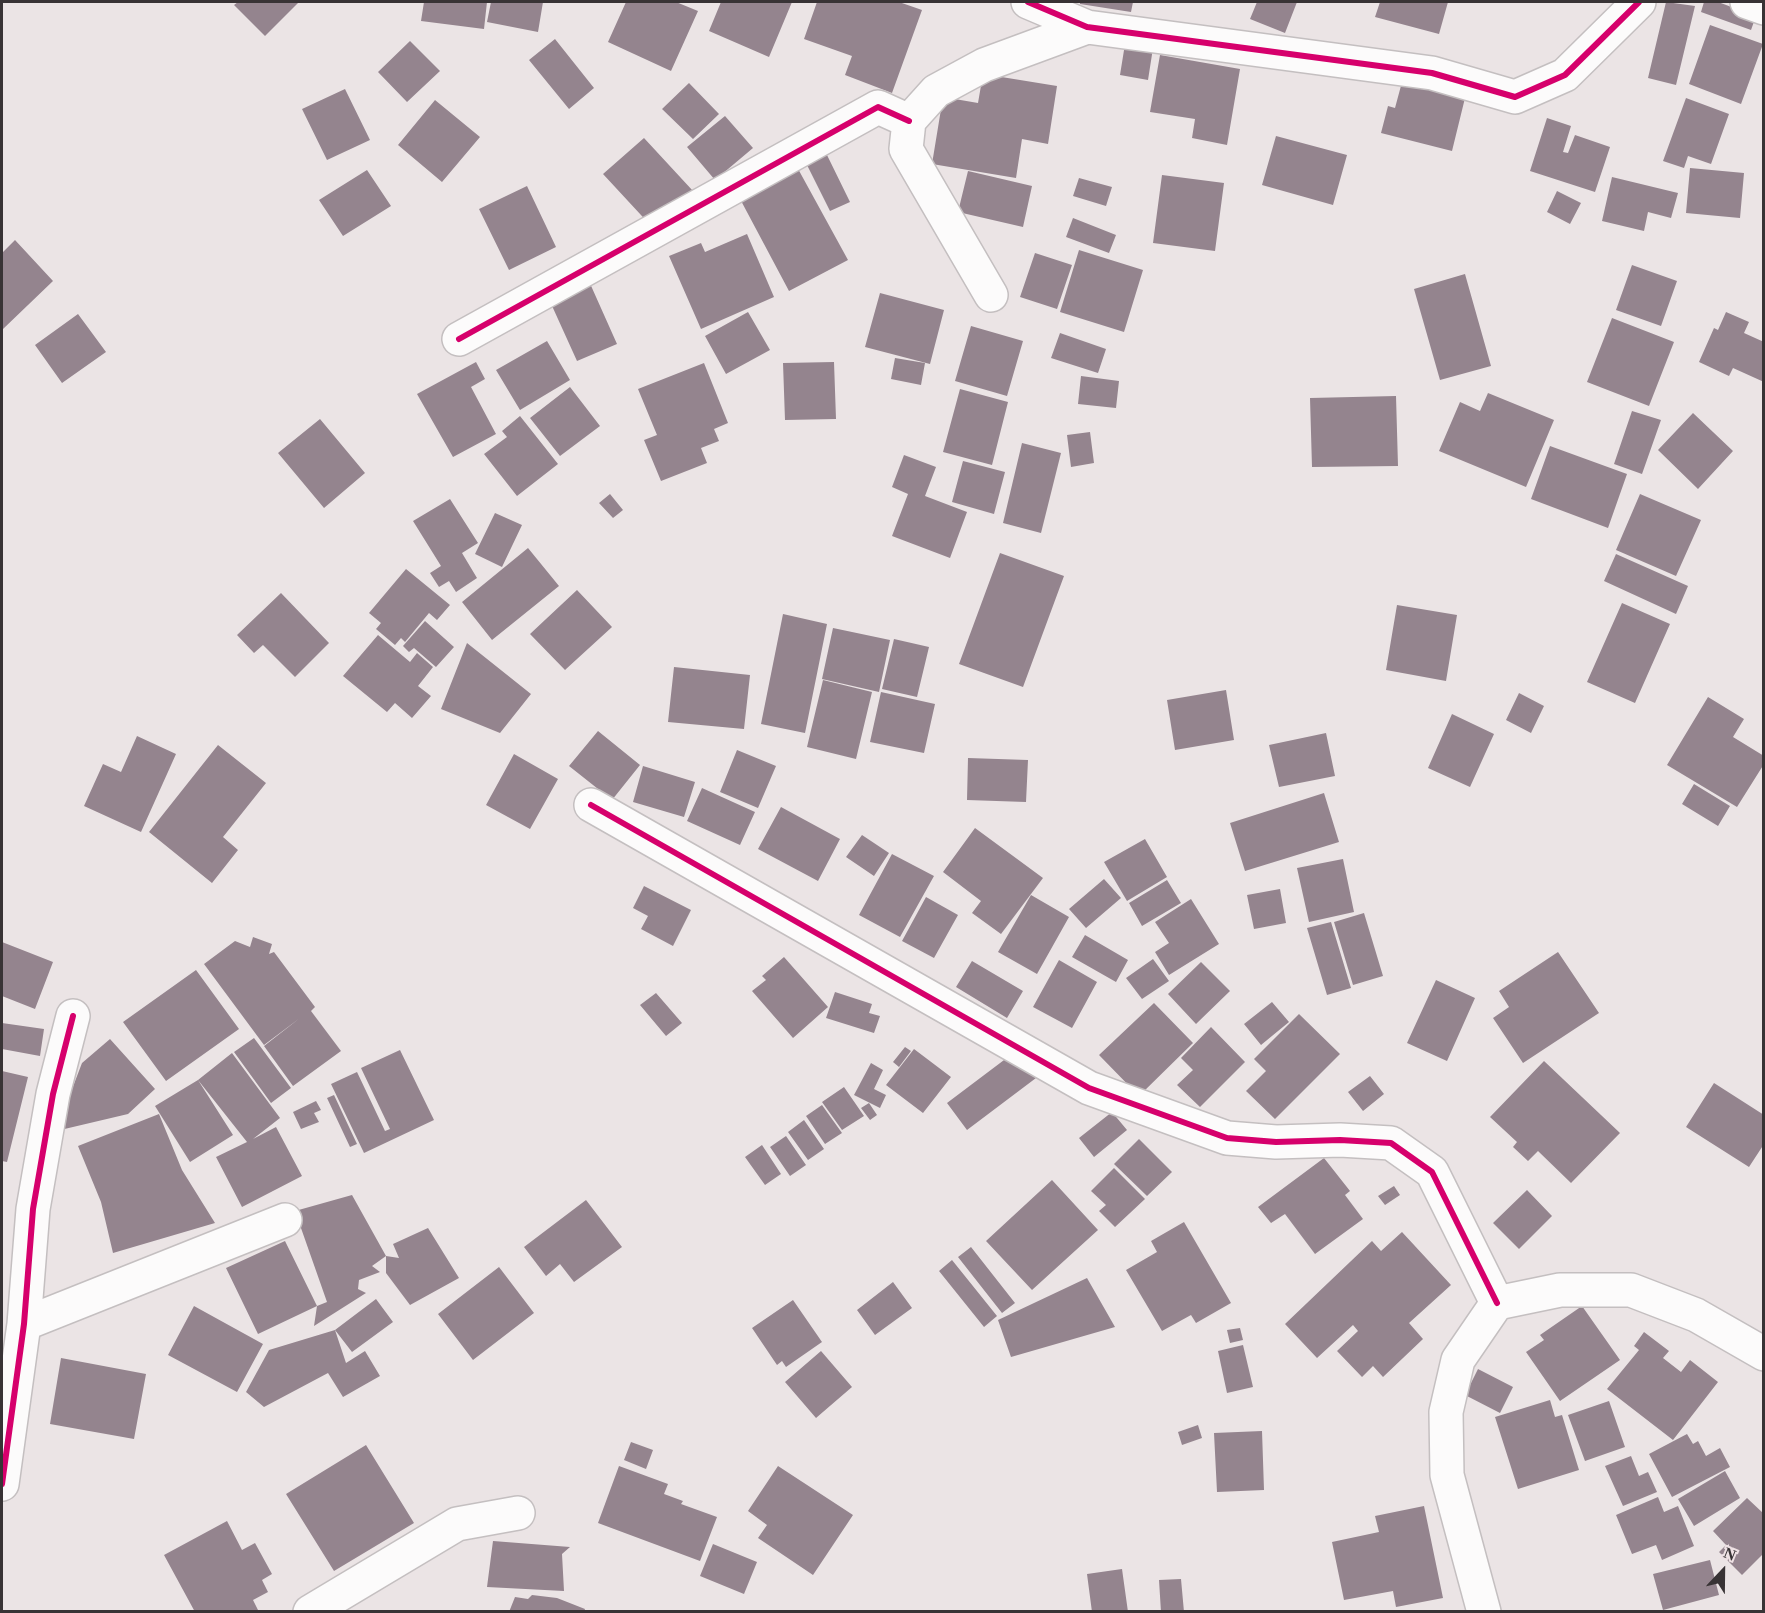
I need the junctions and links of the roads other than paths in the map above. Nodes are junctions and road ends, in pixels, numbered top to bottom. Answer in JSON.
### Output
{"nodes":[{"id":1,"x":1028,"y":2,"type":"edge"},
{"id":2,"x":1640,"y":2,"type":"edge"},
{"id":3,"x":1747,"y":2,"type":"edge"},
{"id":4,"x":1764,"y":8,"type":"edge"},
{"id":5,"x":1087,"y":27,"type":"junction"},
{"id":6,"x":878,"y":107,"type":"junction"},
{"id":7,"x":909,"y":121,"type":"junction"},
{"id":8,"x":991,"y":295,"type":"dead end"},
{"id":9,"x":459,"y":339,"type":"dead end"},
{"id":10,"x":591,"y":805,"type":"dead end"},
{"id":11,"x":73,"y":1016,"type":"dead end"},
{"id":12,"x":285,"y":1220,"type":"dead end"},
{"id":13,"x":1497,"y":1303,"type":"junction"},
{"id":14,"x":24,"y":1324,"type":"junction"},
{"id":15,"x":1764,"y":1354,"type":"edge"},
{"id":16,"x":2,"y":1484,"type":"edge"},
{"id":17,"x":518,"y":1513,"type":"dead end"},
{"id":18,"x":310,"y":1611,"type":"edge"},
{"id":19,"x":1484,"y":1611,"type":"edge"}],
"edges":[{"from":1,"to":5,"type":"street"},
{"from":2,"to":5,"type":"street"},
{"from":3,"to":4,"type":"street"},
{"from":5,"to":6,"type":"street"},
{"from":5,"to":7,"type":"street"},
{"from":6,"to":7,"type":"street"},
{"from":6,"to":9,"type":"street"},
{"from":7,"to":8,"type":"street"},
{"from":10,"to":13,"type":"street"},
{"from":11,"to":14,"type":"street"},
{"from":12,"to":14,"type":"street"},
{"from":13,"to":15,"type":"street"},
{"from":13,"to":19,"type":"street"},
{"from":14,"to":16,"type":"street"},
{"from":17,"to":18,"type":"street"}]}
